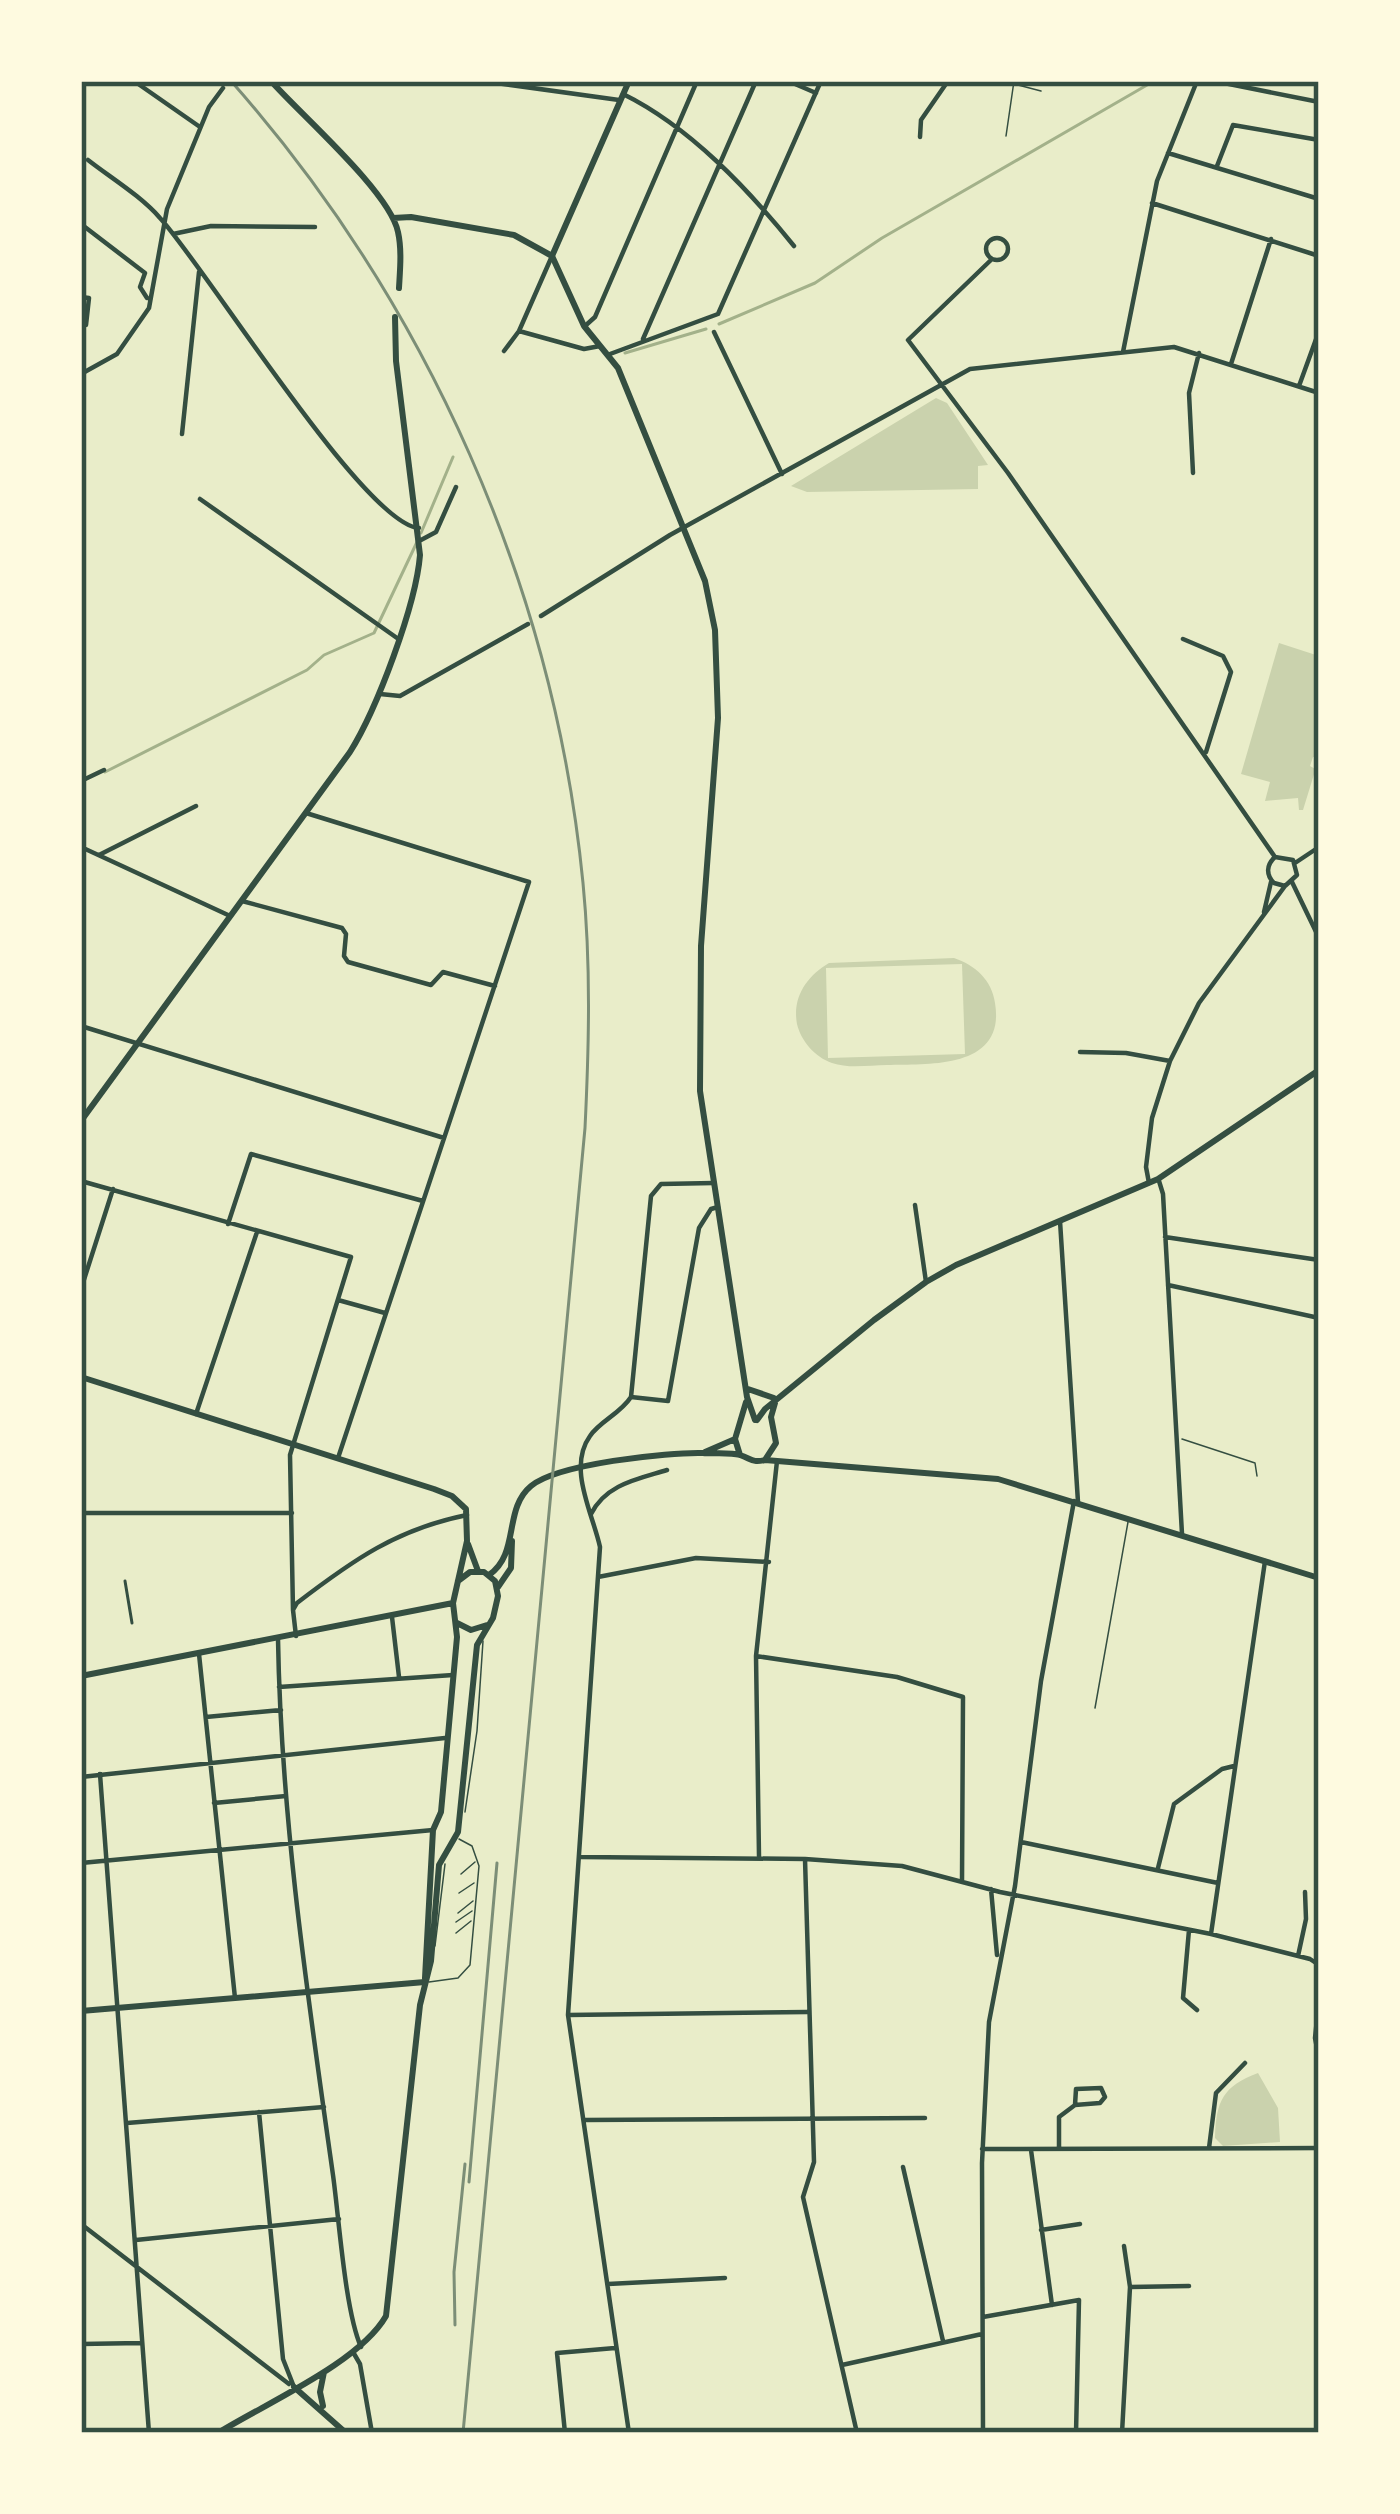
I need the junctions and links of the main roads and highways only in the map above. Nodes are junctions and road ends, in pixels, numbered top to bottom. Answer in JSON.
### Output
{"nodes":[{"id":1,"x":271,"y":81,"type":"edge"},
{"id":2,"x":629,"y":81,"type":"edge"},
{"id":3,"x":394,"y":218,"type":"junction"},
{"id":4,"x":552,"y":256,"type":"junction"},
{"id":5,"x":399,"y":289,"type":"dead end"},
{"id":6,"x":395,"y":317,"type":"dead end"},
{"id":7,"x":1319,"y":1070,"type":"edge"},
{"id":8,"x":81,"y":1121,"type":"edge"},
{"id":9,"x":81,"y":1377,"type":"edge"},
{"id":10,"x":746,"y":1392,"type":"junction"},
{"id":11,"x":778,"y":1398,"type":"junction"},
{"id":12,"x":756,"y":1420,"type":"junction"},
{"id":13,"x":740,"y":1426,"type":"junction"},
{"id":14,"x":772,"y":1428,"type":"junction"},
{"id":15,"x":735,"y":1439,"type":"junction"},
{"id":16,"x":775,"y":1448,"type":"junction"},
{"id":17,"x":701,"y":1453,"type":"junction"},
{"id":18,"x":740,"y":1455,"type":"junction"},
{"id":19,"x":765,"y":1460,"type":"junction"},
{"id":20,"x":782,"y":1462,"type":"junction"},
{"id":21,"x":513,"y":1522,"type":"junction"},
{"id":22,"x":467,"y":1540,"type":"junction"},
{"id":23,"x":478,"y":1571,"type":"junction"},
{"id":24,"x":489,"y":1575,"type":"junction"},
{"id":25,"x":1319,"y":1578,"type":"edge"},
{"id":26,"x":458,"y":1581,"type":"junction"},
{"id":27,"x":497,"y":1587,"type":"junction"},
{"id":28,"x":453,"y":1603,"type":"junction"},
{"id":29,"x":458,"y":1623,"type":"junction"},
{"id":30,"x":487,"y":1625,"type":"junction"},
{"id":31,"x":81,"y":1676,"type":"edge"},
{"id":32,"x":440,"y":1819,"type":"junction"},
{"id":33,"x":458,"y":1822,"type":"junction"},
{"id":34,"x":434,"y":1833,"type":"junction"},
{"id":35,"x":452,"y":1840,"type":"junction"},
{"id":36,"x":425,"y":1982,"type":"junction"},
{"id":37,"x":81,"y":2011,"type":"edge"},
{"id":38,"x":325,"y":2369,"type":"junction"},
{"id":39,"x":294,"y":2387,"type":"junction"},
{"id":40,"x":324,"y":2410,"type":"junction"},
{"id":41,"x":218,"y":2433,"type":"edge"},
{"id":42,"x":346,"y":2433,"type":"edge"}],
"edges":[{"from":1,"to":3,"type":"main road"},
{"from":2,"to":4,"type":"main road"},
{"from":3,"to":4,"type":"main road"},
{"from":3,"to":5,"type":"main road"},
{"from":4,"to":10,"type":"main road"},
{"from":6,"to":8,"type":"main road"},
{"from":7,"to":11,"type":"main road"},
{"from":9,"to":22,"type":"main road"},
{"from":10,"to":11,"type":"main road"},
{"from":10,"to":12,"type":"main road"},
{"from":10,"to":13,"type":"main road"},
{"from":11,"to":12,"type":"main road"},
{"from":11,"to":14,"type":"main road"},
{"from":12,"to":13,"type":"main road"},
{"from":12,"to":14,"type":"main road"},
{"from":13,"to":15,"type":"main road"},
{"from":14,"to":16,"type":"main road"},
{"from":15,"to":17,"type":"main road"},
{"from":15,"to":18,"type":"main road"},
{"from":16,"to":19,"type":"main road"},
{"from":16,"to":20,"type":"main road"},
{"from":17,"to":18,"type":"main road"},
{"from":17,"to":21,"type":"main road"},
{"from":18,"to":19,"type":"main road"},
{"from":19,"to":20,"type":"main road"},
{"from":20,"to":25,"type":"main road"},
{"from":21,"to":24,"type":"main road"},
{"from":21,"to":27,"type":"main road"},
{"from":22,"to":23,"type":"main road"},
{"from":22,"to":26,"type":"main road"},
{"from":23,"to":24,"type":"main road"},
{"from":23,"to":26,"type":"main road"},
{"from":24,"to":27,"type":"main road"},
{"from":26,"to":28,"type":"main road"},
{"from":27,"to":30,"type":"main road"},
{"from":28,"to":29,"type":"main road"},
{"from":28,"to":31,"type":"main road"},
{"from":29,"to":30,"type":"main road"},
{"from":29,"to":32,"type":"main road"},
{"from":30,"to":33,"type":"main road"},
{"from":32,"to":33,"type":"main road"},
{"from":32,"to":34,"type":"main road"},
{"from":33,"to":35,"type":"main road"},
{"from":34,"to":35,"type":"main road"},
{"from":34,"to":36,"type":"main road"},
{"from":35,"to":36,"type":"main road"},
{"from":36,"to":37,"type":"main road"},
{"from":36,"to":38,"type":"main road"},
{"from":38,"to":39,"type":"main road"},
{"from":38,"to":40,"type":"main road"},
{"from":39,"to":40,"type":"main road"},
{"from":39,"to":41,"type":"main road"},
{"from":40,"to":42,"type":"main road"}]}
